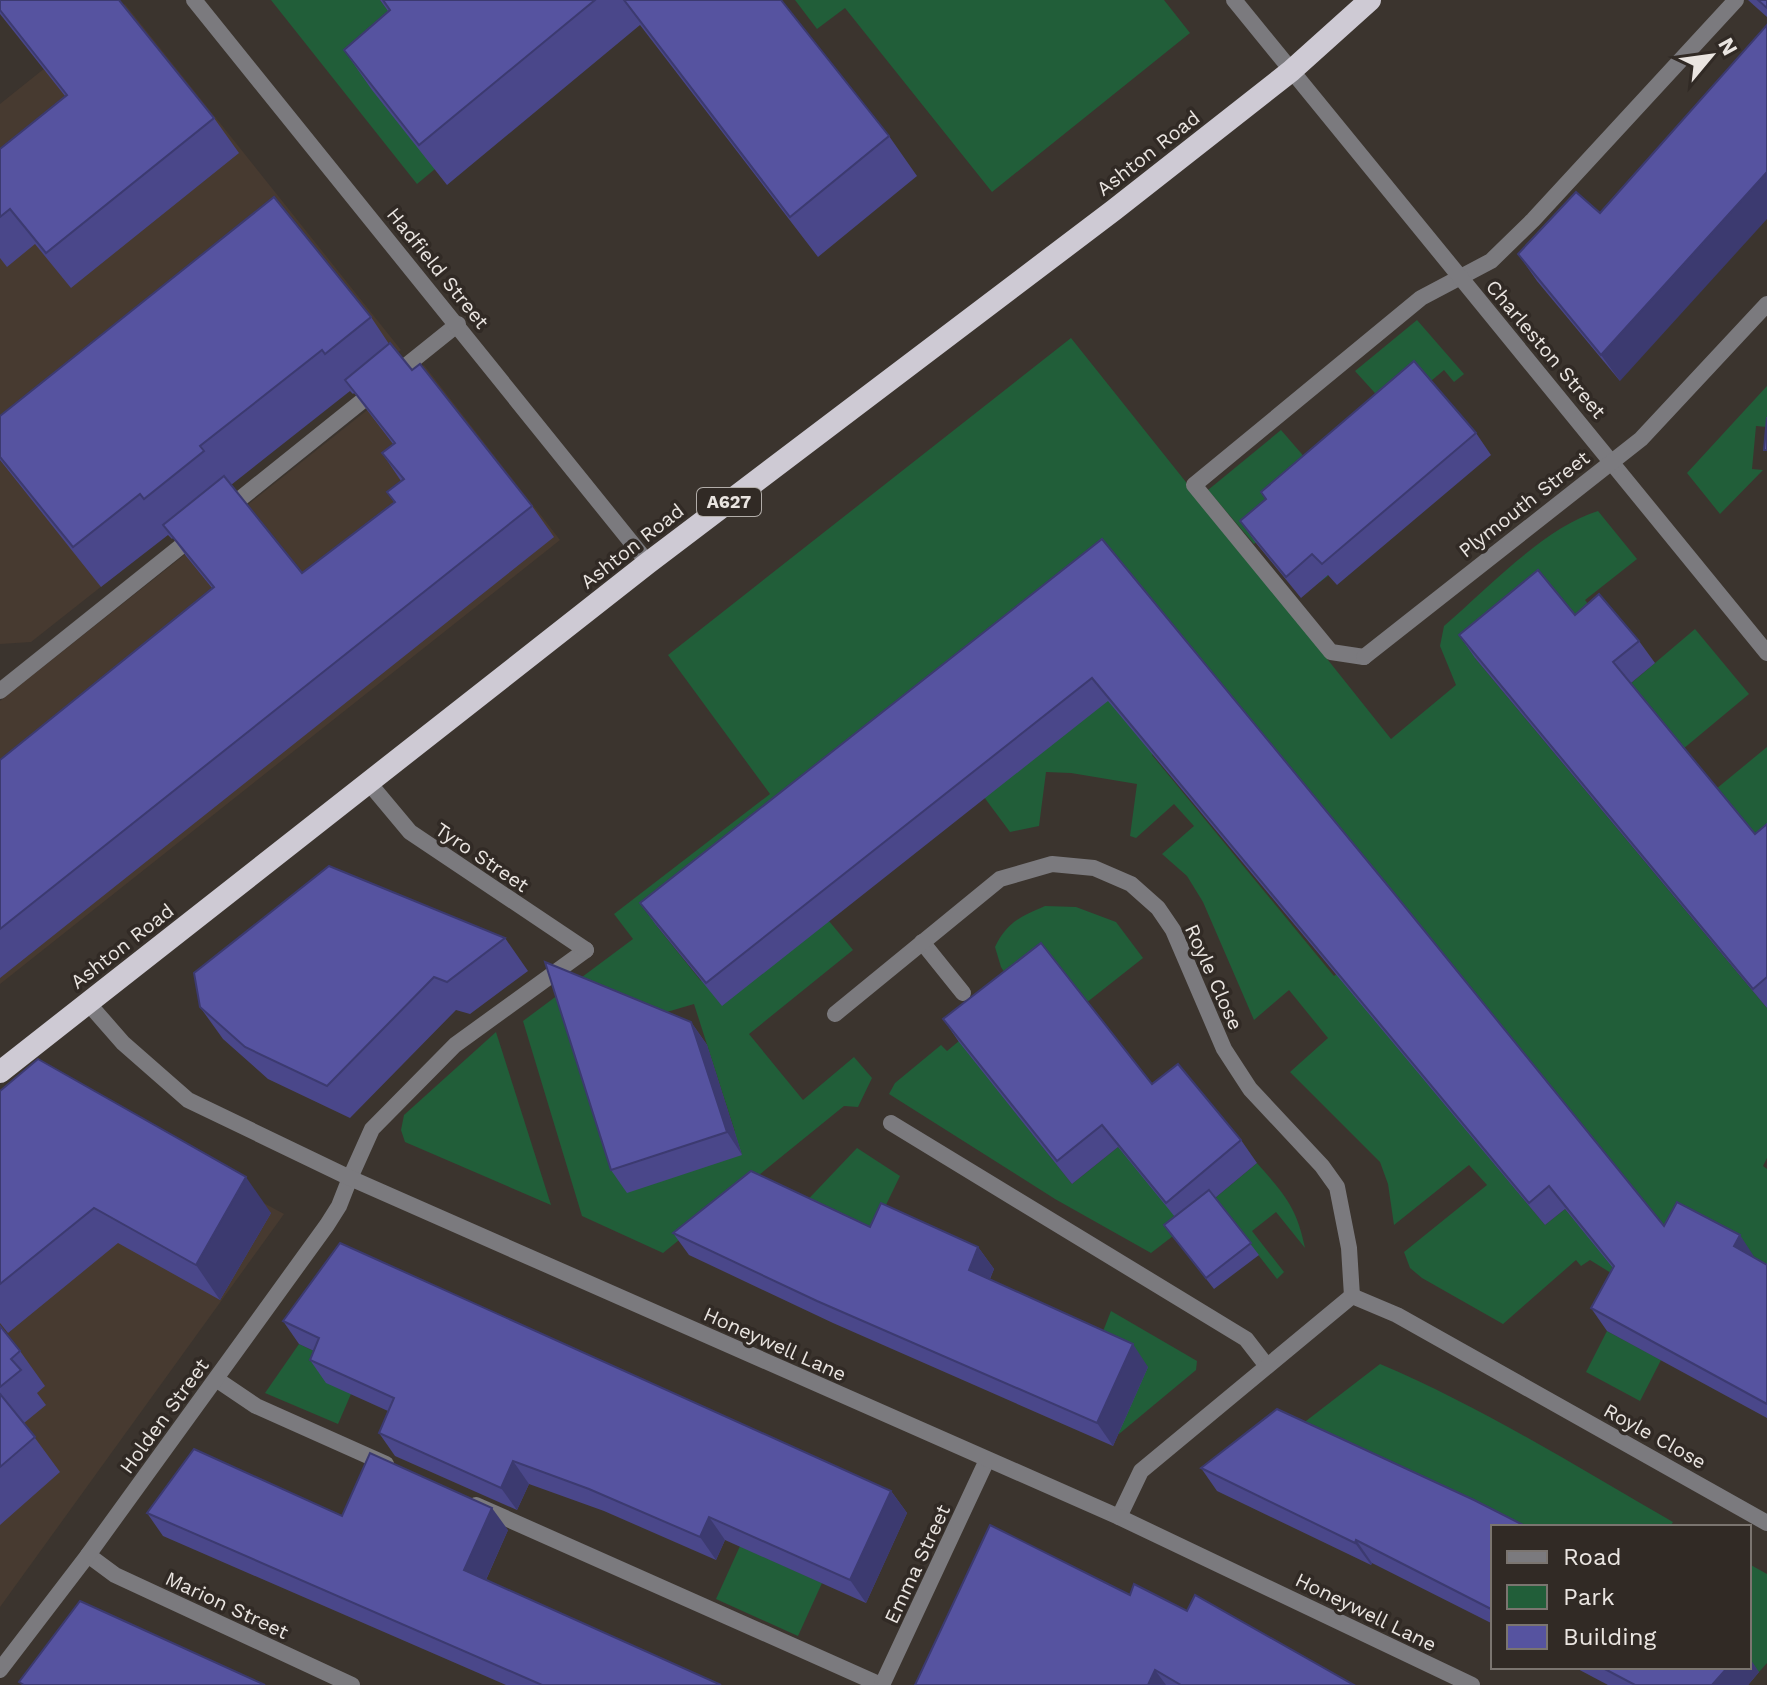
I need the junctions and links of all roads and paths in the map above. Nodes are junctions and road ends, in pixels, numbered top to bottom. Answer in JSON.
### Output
{"nodes":[{"id":1,"x":194,"y":0,"type":"edge"},
{"id":2,"x":1234,"y":0,"type":"edge"},
{"id":3,"x":1370,"y":0,"type":"edge"},
{"id":4,"x":1736,"y":0,"type":"edge"},
{"id":5,"x":1291,"y":71,"type":"junction"},
{"id":6,"x":1461,"y":277,"type":"junction"},
{"id":7,"x":1767,"y":304,"type":"edge"},
{"id":8,"x":458,"y":324,"type":"junction"},
{"id":9,"x":1612,"y":460,"type":"junction"},
{"id":10,"x":648,"y":563,"type":"junction"},
{"id":11,"x":1767,"y":653,"type":"edge"},
{"id":12,"x":3,"y":683,"type":"edge"},
{"id":13,"x":369,"y":783,"type":"junction"},
{"id":14,"x":922,"y":942,"type":"junction"},
{"id":15,"x":586,"y":950,"type":"joint"},
{"id":16,"x":963,"y":993,"type":"dead end"},
{"id":17,"x":88,"y":1003,"type":"junction"},
{"id":18,"x":835,"y":1014,"type":"dead end"},
{"id":19,"x":0,"y":1072,"type":"edge"},
{"id":20,"x":891,"y":1123,"type":"dead end"},
{"id":21,"x":350,"y":1178,"type":"junction"},
{"id":22,"x":1352,"y":1296,"type":"junction"},
{"id":23,"x":1267,"y":1366,"type":"junction"},
{"id":24,"x":216,"y":1379,"type":"junction"},
{"id":25,"x":987,"y":1460,"type":"junction"},
{"id":26,"x":401,"y":1471,"type":"edge"},
{"id":27,"x":459,"y":1497,"type":"edge"},
{"id":28,"x":1119,"y":1517,"type":"junction"},
{"id":29,"x":1767,"y":1523,"type":"edge"},
{"id":30,"x":88,"y":1555,"type":"junction"},
{"id":31,"x":0,"y":1670,"type":"edge"},
{"id":32,"x":352,"y":1685,"type":"edge"},
{"id":33,"x":882,"y":1685,"type":"edge"},
{"id":34,"x":1472,"y":1685,"type":"edge"}],
"edges":[{"from":1,"to":8,"type":"street","name":"Hadfield Street"},
{"from":2,"to":5,"type":"street","name":"Charleston Street"},
{"from":3,"to":5,"type":"highway","name":"Ashton Road","number":"A627"},
{"from":4,"to":6,"type":"street"},
{"from":5,"to":6,"type":"street","name":"Charleston Street"},
{"from":5,"to":10,"type":"highway","name":"Ashton Road","number":"A627"},
{"from":6,"to":9,"type":"street","name":"Charleston Street"},
{"from":6,"to":9,"type":"street","name":"Plymouth Street"},
{"from":7,"to":9,"type":"street","name":"Plymouth Street"},
{"from":8,"to":10,"type":"street","name":"Hadfield Street"},
{"from":8,"to":12,"type":"street"},
{"from":9,"to":11,"type":"street","name":"Charleston Street"},
{"from":10,"to":13,"type":"highway","name":"Ashton Road","number":"A627"},
{"from":13,"to":15,"type":"street","name":"Tyro Street"},
{"from":13,"to":17,"type":"highway","name":"Ashton Road","number":"A627"},
{"from":14,"to":16,"type":"street"},
{"from":14,"to":18,"type":"street","name":"Royle Close"},
{"from":14,"to":22,"type":"street","name":"Royle Close"},
{"from":15,"to":21,"type":"street","name":"Holden Street"},
{"from":17,"to":19,"type":"highway","name":"Ashton Road","number":"A627"},
{"from":17,"to":21,"type":"street","name":"Honeywell Lane"},
{"from":20,"to":23,"type":"street"},
{"from":21,"to":24,"type":"street","name":"Holden Street"},
{"from":21,"to":25,"type":"street","name":"Honeywell Lane"},
{"from":22,"to":23,"type":"street"},
{"from":22,"to":29,"type":"street","name":"Royle Close"},
{"from":23,"to":28,"type":"street"},
{"from":24,"to":26,"type":"street"},
{"from":24,"to":30,"type":"street","name":"Holden Street"},
{"from":25,"to":28,"type":"street","name":"Honeywell Lane"},
{"from":25,"to":33,"type":"street","name":"Emma Street"},
{"from":27,"to":33,"type":"street"},
{"from":28,"to":34,"type":"street","name":"Honeywell Lane"},
{"from":30,"to":31,"type":"street","name":"Holden Street"},
{"from":30,"to":32,"type":"street","name":"Marion Street"}]}
